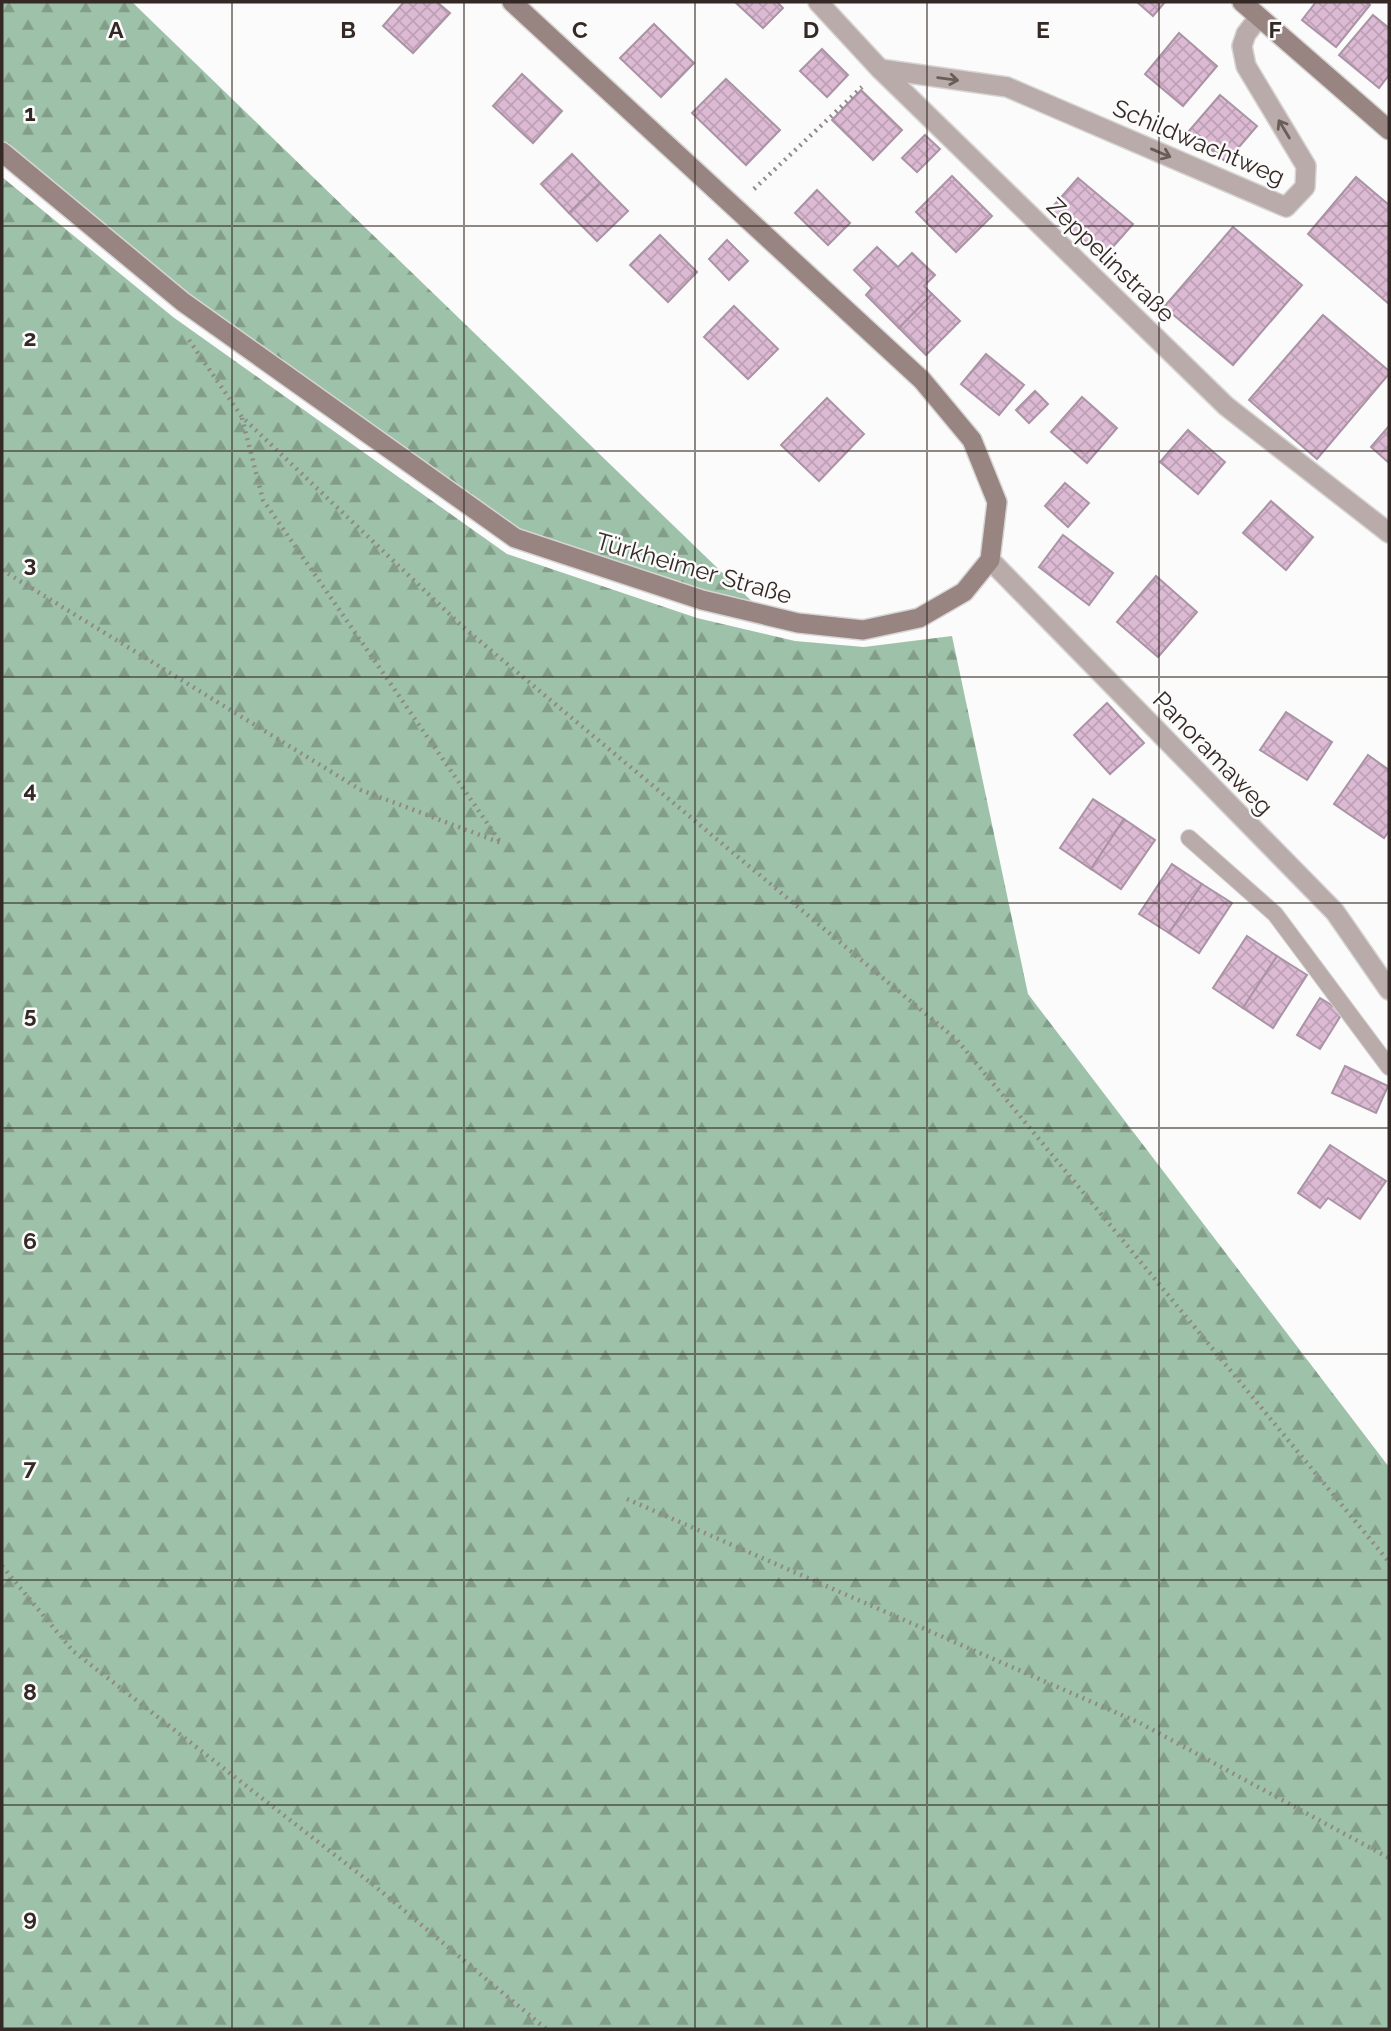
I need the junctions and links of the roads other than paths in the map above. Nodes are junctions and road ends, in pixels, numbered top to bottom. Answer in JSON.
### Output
{"nodes":[{"id":1,"x":512,"y":2,"type":"edge"},
{"id":2,"x":818,"y":2,"type":"edge"},
{"id":3,"x":1242,"y":2,"type":"edge"},
{"id":4,"x":1259,"y":17,"type":"junction"},
{"id":5,"x":880,"y":69,"type":"junction"},
{"id":6,"x":1389,"y":130,"type":"edge"},
{"id":7,"x":2,"y":152,"type":"edge"},
{"id":8,"x":1389,"y":533,"type":"edge"},
{"id":9,"x":990,"y":560,"type":"junction"},
{"id":10,"x":1189,"y":838,"type":"dead end"},
{"id":11,"x":1389,"y":990,"type":"edge"},
{"id":12,"x":1389,"y":1067,"type":"edge"}],
"edges":[{"from":1,"to":9,"type":"main road"},
{"from":2,"to":5,"type":"street","name":"Zeppelinstraße"},
{"from":3,"to":4,"type":"main road"},
{"from":5,"to":4,"type":"street","name":"Schildwachtweg","one_way":true},
{"from":4,"to":6,"type":"main road"},
{"from":5,"to":8,"type":"street","name":"Zeppelinstraße"},
{"from":7,"to":9,"type":"main road","name":"Türkheimer Straße"},
{"from":9,"to":11,"type":"street","name":"Panoramaweg"},
{"from":10,"to":12,"type":"lane"}]}
